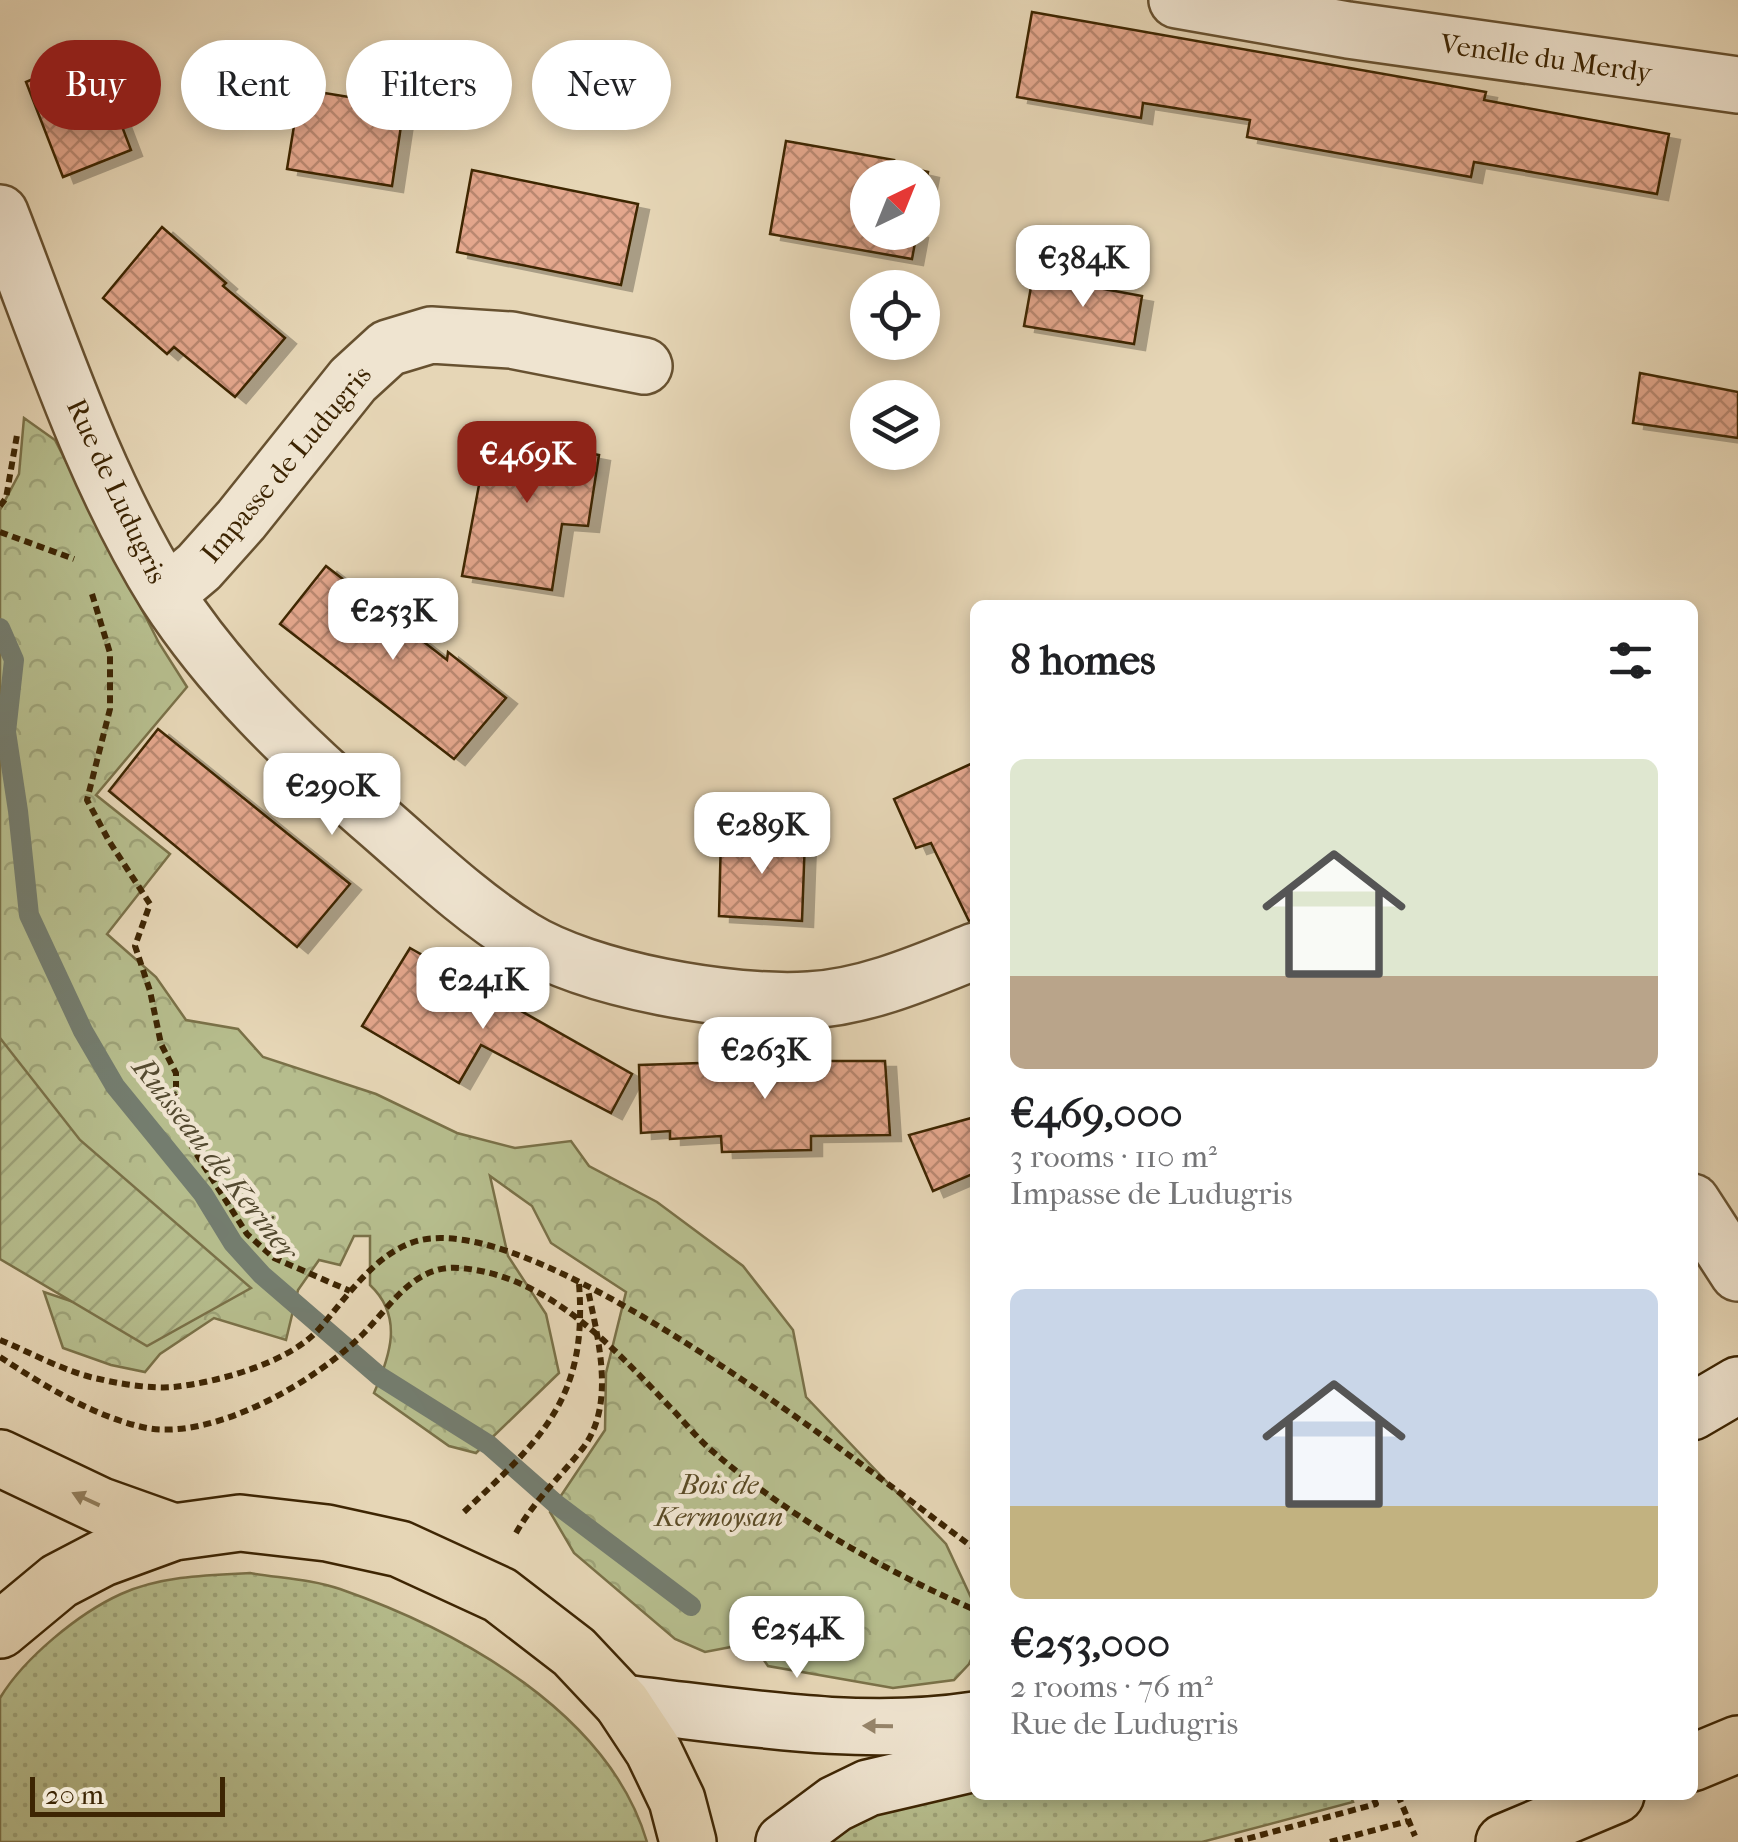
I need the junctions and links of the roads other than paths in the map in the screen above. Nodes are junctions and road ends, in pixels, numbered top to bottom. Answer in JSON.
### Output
{"nodes":[{"id":1,"x":1177,"y":0,"type":"edge"},
{"id":2,"x":1738,"y":85,"type":"edge"},
{"id":3,"x":0,"y":213,"type":"edge"},
{"id":4,"x":644,"y":366,"type":"dead end"},
{"id":5,"x":167,"y":594,"type":"junction"},
{"id":6,"x":970,"y":953,"type":"edge"},
{"id":7,"x":1698,"y":1211,"type":"edge"},
{"id":8,"x":1738,"y":1273,"type":"edge"},
{"id":9,"x":1738,"y":1385,"type":"edge"},
{"id":10,"x":1698,"y":1408,"type":"edge"},
{"id":11,"x":0,"y":1458,"type":"edge"},
{"id":12,"x":174,"y":1532,"type":"junction"},
{"id":13,"x":0,"y":1630,"type":"edge"},
{"id":14,"x":622,"y":1703,"type":"junction"},
{"id":15,"x":970,"y":1721,"type":"edge"},
{"id":16,"x":1738,"y":1744,"type":"edge"},
{"id":17,"x":1698,"y":1761,"type":"edge"},
{"id":18,"x":970,"y":1764,"type":"edge"},
{"id":19,"x":1604,"y":1800,"type":"edge"},
{"id":20,"x":688,"y":1842,"type":"edge"},
{"id":21,"x":784,"y":1842,"type":"edge"},
{"id":22,"x":1504,"y":1842,"type":"edge"}],
"edges":[{"from":1,"to":2,"type":"street","name":"Venelle du Merdy"},
{"from":3,"to":5,"type":"street","name":"Rue de Ludugris"},
{"from":4,"to":5,"type":"street","name":"Impasse de Ludugris"},
{"from":5,"to":6,"type":"street","name":"Rue de Ludugris"},
{"from":7,"to":8,"type":"street"},
{"from":9,"to":10,"type":"street"},
{"from":12,"to":11,"type":"main road","one_way":true},
{"from":12,"to":13,"type":"main road"},
{"from":12,"to":14,"type":"main road"},
{"from":15,"to":14,"type":"street","one_way":true},
{"from":14,"to":20,"type":"main road"},
{"from":16,"to":17,"type":"main road"},
{"from":18,"to":21,"type":"street"},
{"from":19,"to":22,"type":"main road"}]}
